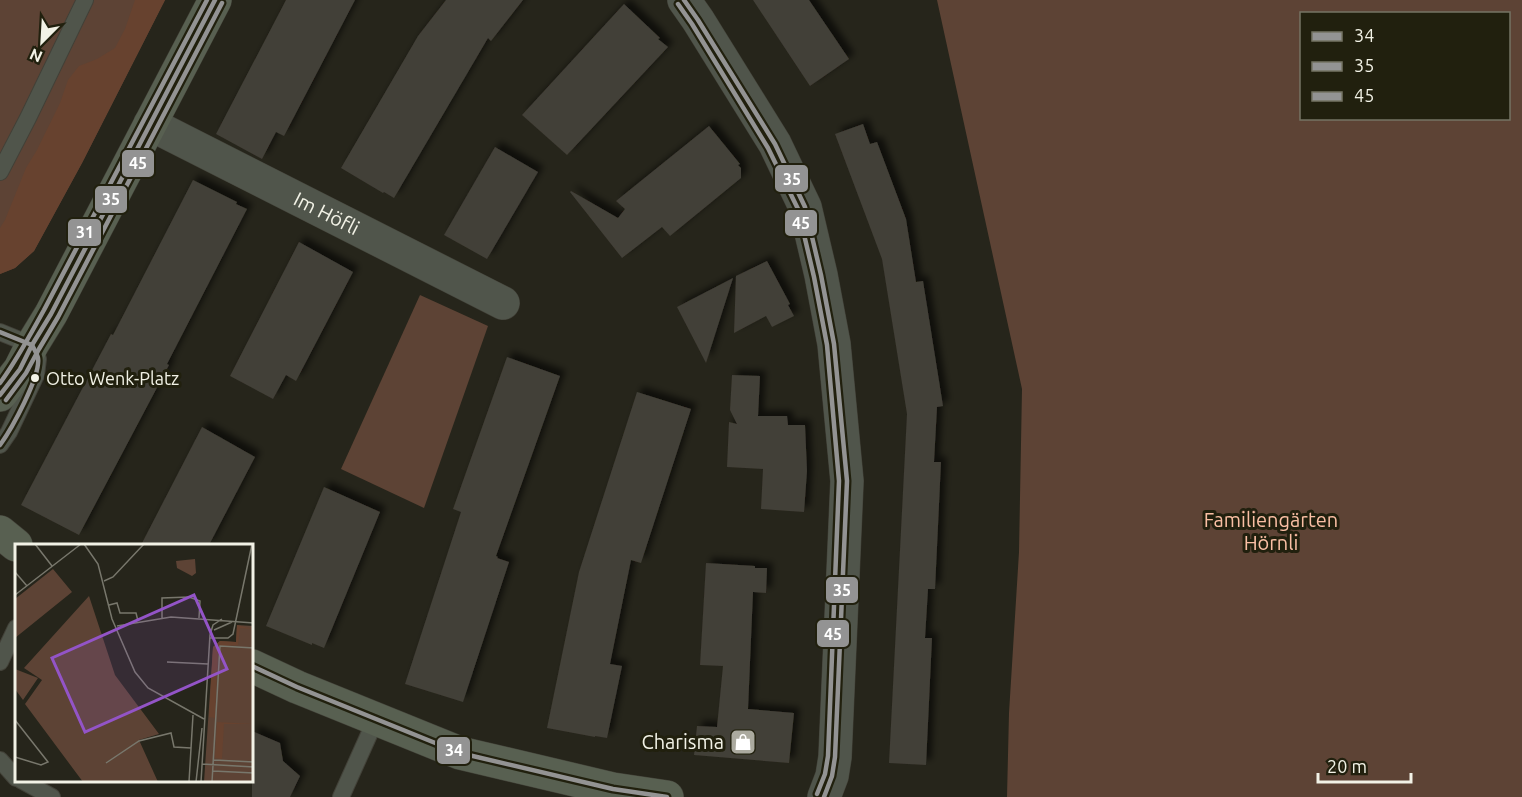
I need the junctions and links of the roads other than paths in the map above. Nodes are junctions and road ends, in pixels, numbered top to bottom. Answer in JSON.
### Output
{"nodes":[{"id":1,"x":85,"y":0,"type":"edge"},
{"id":2,"x":215,"y":0,"type":"edge"},
{"id":3,"x":684,"y":0,"type":"edge"},
{"id":4,"x":150,"y":124,"type":"junction"},
{"id":5,"x":0,"y":172,"type":"edge"},
{"id":6,"x":503,"y":303,"type":"dead end"},
{"id":7,"x":0,"y":332,"type":"edge"},
{"id":8,"x":32,"y":345,"type":"junction"},
{"id":9,"x":0,"y":372,"type":"edge"},
{"id":10,"x":0,"y":395,"type":"edge"},
{"id":11,"x":0,"y":445,"type":"edge"},
{"id":12,"x":0,"y":532,"type":"edge"},
{"id":13,"x":15,"y":544,"type":"edge"},
{"id":14,"x":0,"y":545,"type":"edge"},
{"id":15,"x":15,"y":551,"type":"edge"},
{"id":16,"x":15,"y":630,"type":"edge"},
{"id":17,"x":0,"y":662,"type":"edge"},
{"id":18,"x":254,"y":667,"type":"edge"},
{"id":19,"x":376,"y":719,"type":"junction"},
{"id":20,"x":0,"y":760,"type":"edge"},
{"id":21,"x":15,"y":777,"type":"edge"},
{"id":22,"x":25,"y":782,"type":"edge"},
{"id":23,"x":603,"y":792,"type":"edge"},
{"id":24,"x":52,"y":797,"type":"edge"},
{"id":25,"x":341,"y":797,"type":"edge"},
{"id":26,"x":667,"y":797,"type":"edge"},
{"id":27,"x":824,"y":797,"type":"edge"}],
"edges":[{"from":1,"to":5,"type":"lane"},
{"from":2,"to":4,"type":"street"},
{"from":3,"to":27,"type":"street"},
{"from":4,"to":6,"type":"street","name":"Im Höfli"},
{"from":4,"to":8,"type":"street"},
{"from":7,"to":8,"type":"lane"},
{"from":8,"to":9,"type":"street"},
{"from":8,"to":10,"type":"street"},
{"from":8,"to":11,"type":"lane"},
{"from":12,"to":13,"type":"street"},
{"from":14,"to":15,"type":"street"},
{"from":16,"to":17,"type":"lane"},
{"from":18,"to":19,"type":"street"},
{"from":19,"to":23,"type":"street"},
{"from":19,"to":25,"type":"lane"},
{"from":20,"to":21,"type":"lane"},
{"from":22,"to":24,"type":"lane"},
{"from":23,"to":26,"type":"street"}]}
